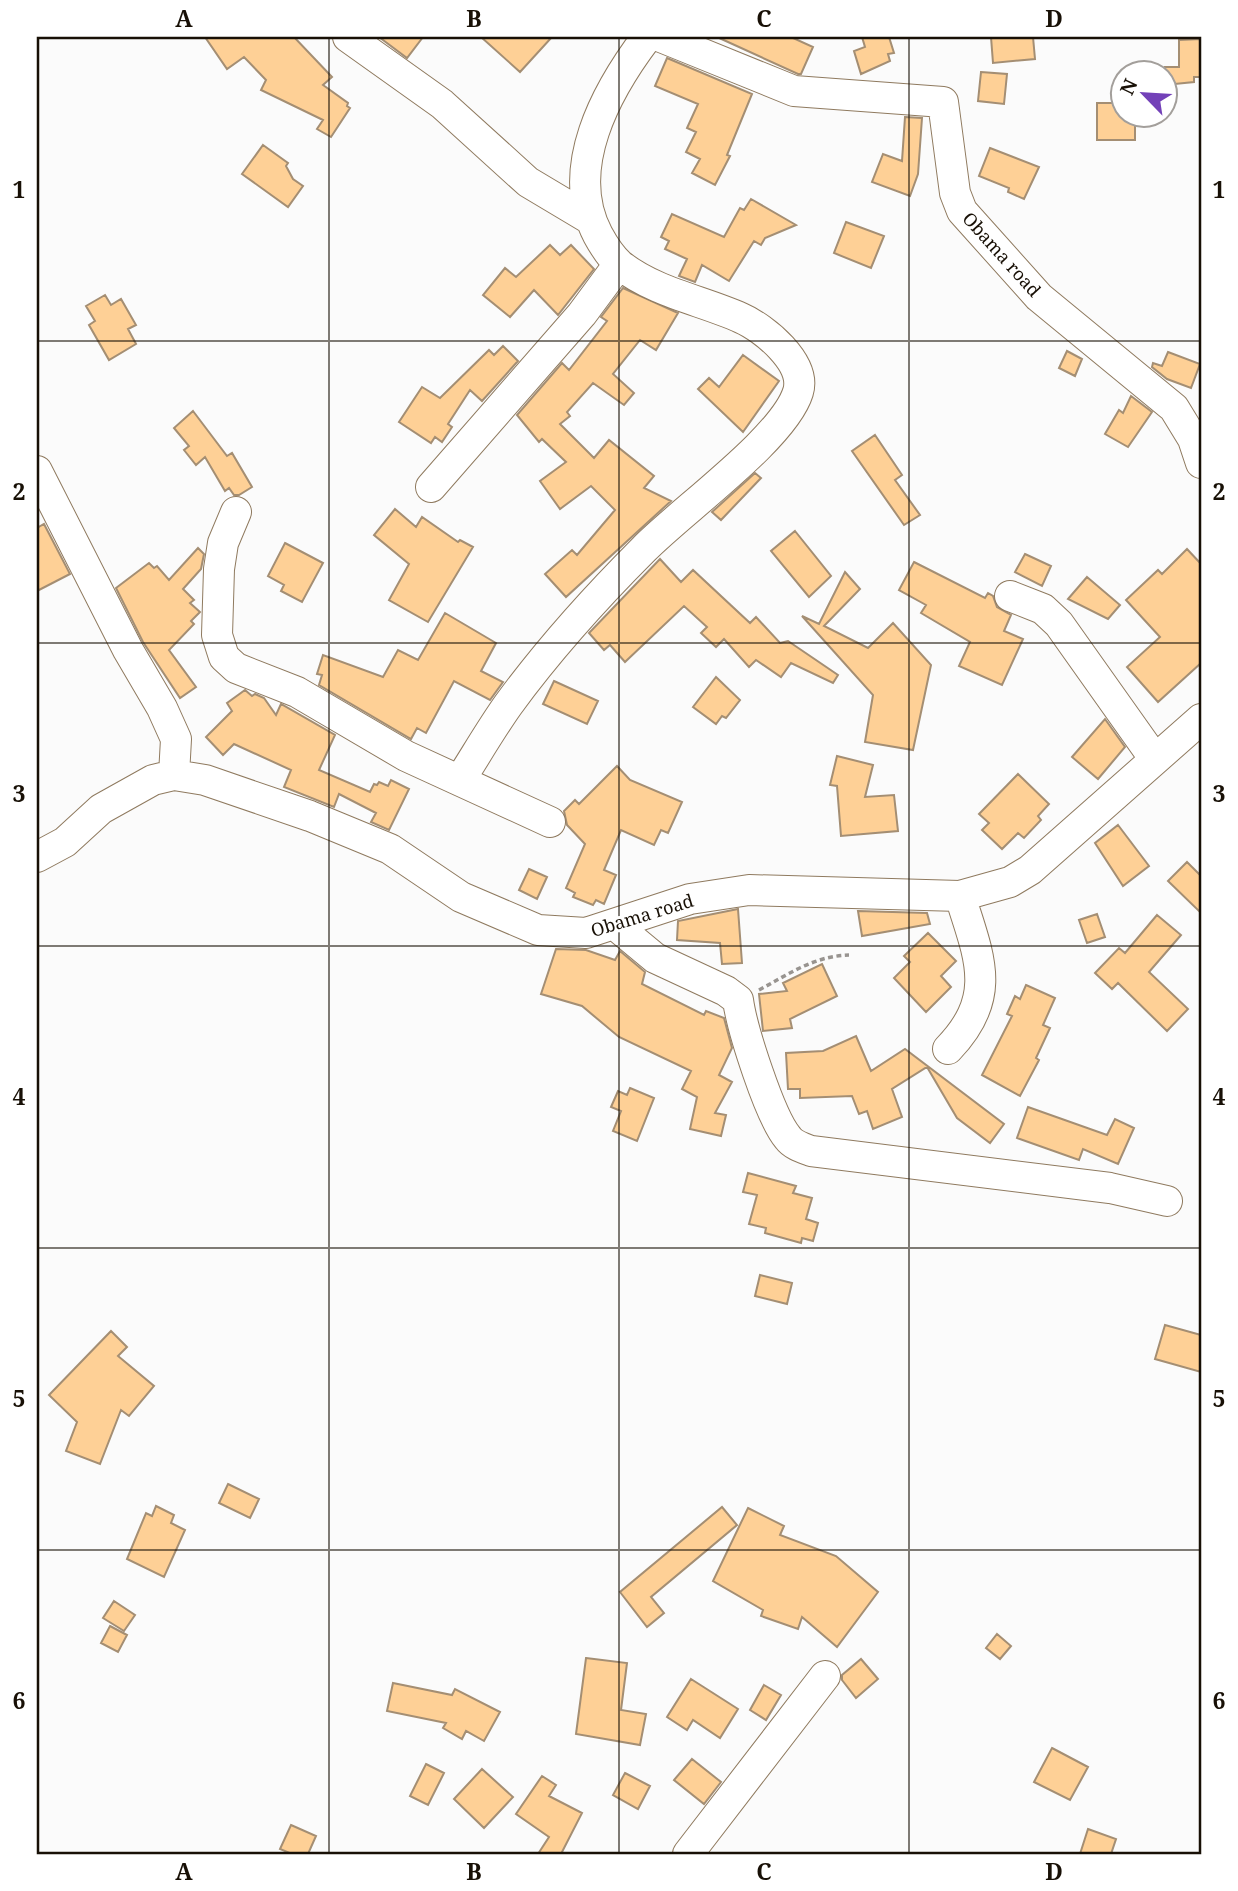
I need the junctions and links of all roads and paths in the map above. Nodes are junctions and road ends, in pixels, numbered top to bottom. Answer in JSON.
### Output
{"nodes":[{"id":1,"x":348,"y":37,"type":"edge"},
{"id":2,"x":647,"y":37,"type":"edge"},
{"id":3,"x":661,"y":37,"type":"edge"},
{"id":4,"x":590,"y":219,"type":"junction"},
{"id":5,"x":619,"y":264,"type":"junction"},
{"id":6,"x":1201,"y":463,"type":"edge"},
{"id":7,"x":37,"y":471,"type":"edge"},
{"id":8,"x":431,"y":487,"type":"dead end"},
{"id":9,"x":236,"y":512,"type":"dead end"},
{"id":10,"x":1010,"y":596,"type":"dead end"},
{"id":11,"x":1201,"y":719,"type":"edge"},
{"id":12,"x":1154,"y":758,"type":"junction"},
{"id":13,"x":174,"y":775,"type":"junction"},
{"id":14,"x":460,"y":780,"type":"junction"},
{"id":15,"x":550,"y":822,"type":"dead end"},
{"id":16,"x":37,"y":857,"type":"edge"},
{"id":17,"x":960,"y":896,"type":"junction"},
{"id":18,"x":614,"y":924,"type":"junction"},
{"id":19,"x":849,"y":955,"type":"dead end"},
{"id":20,"x":738,"y":1000,"type":"junction"},
{"id":21,"x":948,"y":1049,"type":"dead end"},
{"id":22,"x":1167,"y":1201,"type":"dead end"},
{"id":23,"x":825,"y":1676,"type":"dead end"},
{"id":24,"x":688,"y":1854,"type":"edge"}],
"edges":[{"from":1,"to":4,"type":"street"},
{"from":2,"to":4,"type":"street"},
{"from":3,"to":6,"type":"street","name":"Obama road"},
{"from":4,"to":5,"type":"street"},
{"from":5,"to":8,"type":"street"},
{"from":5,"to":14,"type":"street"},
{"from":7,"to":13,"type":"street"},
{"from":9,"to":14,"type":"street"},
{"from":10,"to":12,"type":"street"},
{"from":11,"to":12,"type":"street","name":"Obama road"},
{"from":12,"to":17,"type":"street","name":"Obama road"},
{"from":13,"to":16,"type":"street","name":"Obama road"},
{"from":13,"to":18,"type":"street","name":"Obama road"},
{"from":14,"to":15,"type":"street"},
{"from":17,"to":18,"type":"street","name":"Obama road"},
{"from":17,"to":21,"type":"street"},
{"from":18,"to":20,"type":"street"},
{"from":19,"to":20,"type":"path"},
{"from":20,"to":22,"type":"street"},
{"from":23,"to":24,"type":"street"}]}
